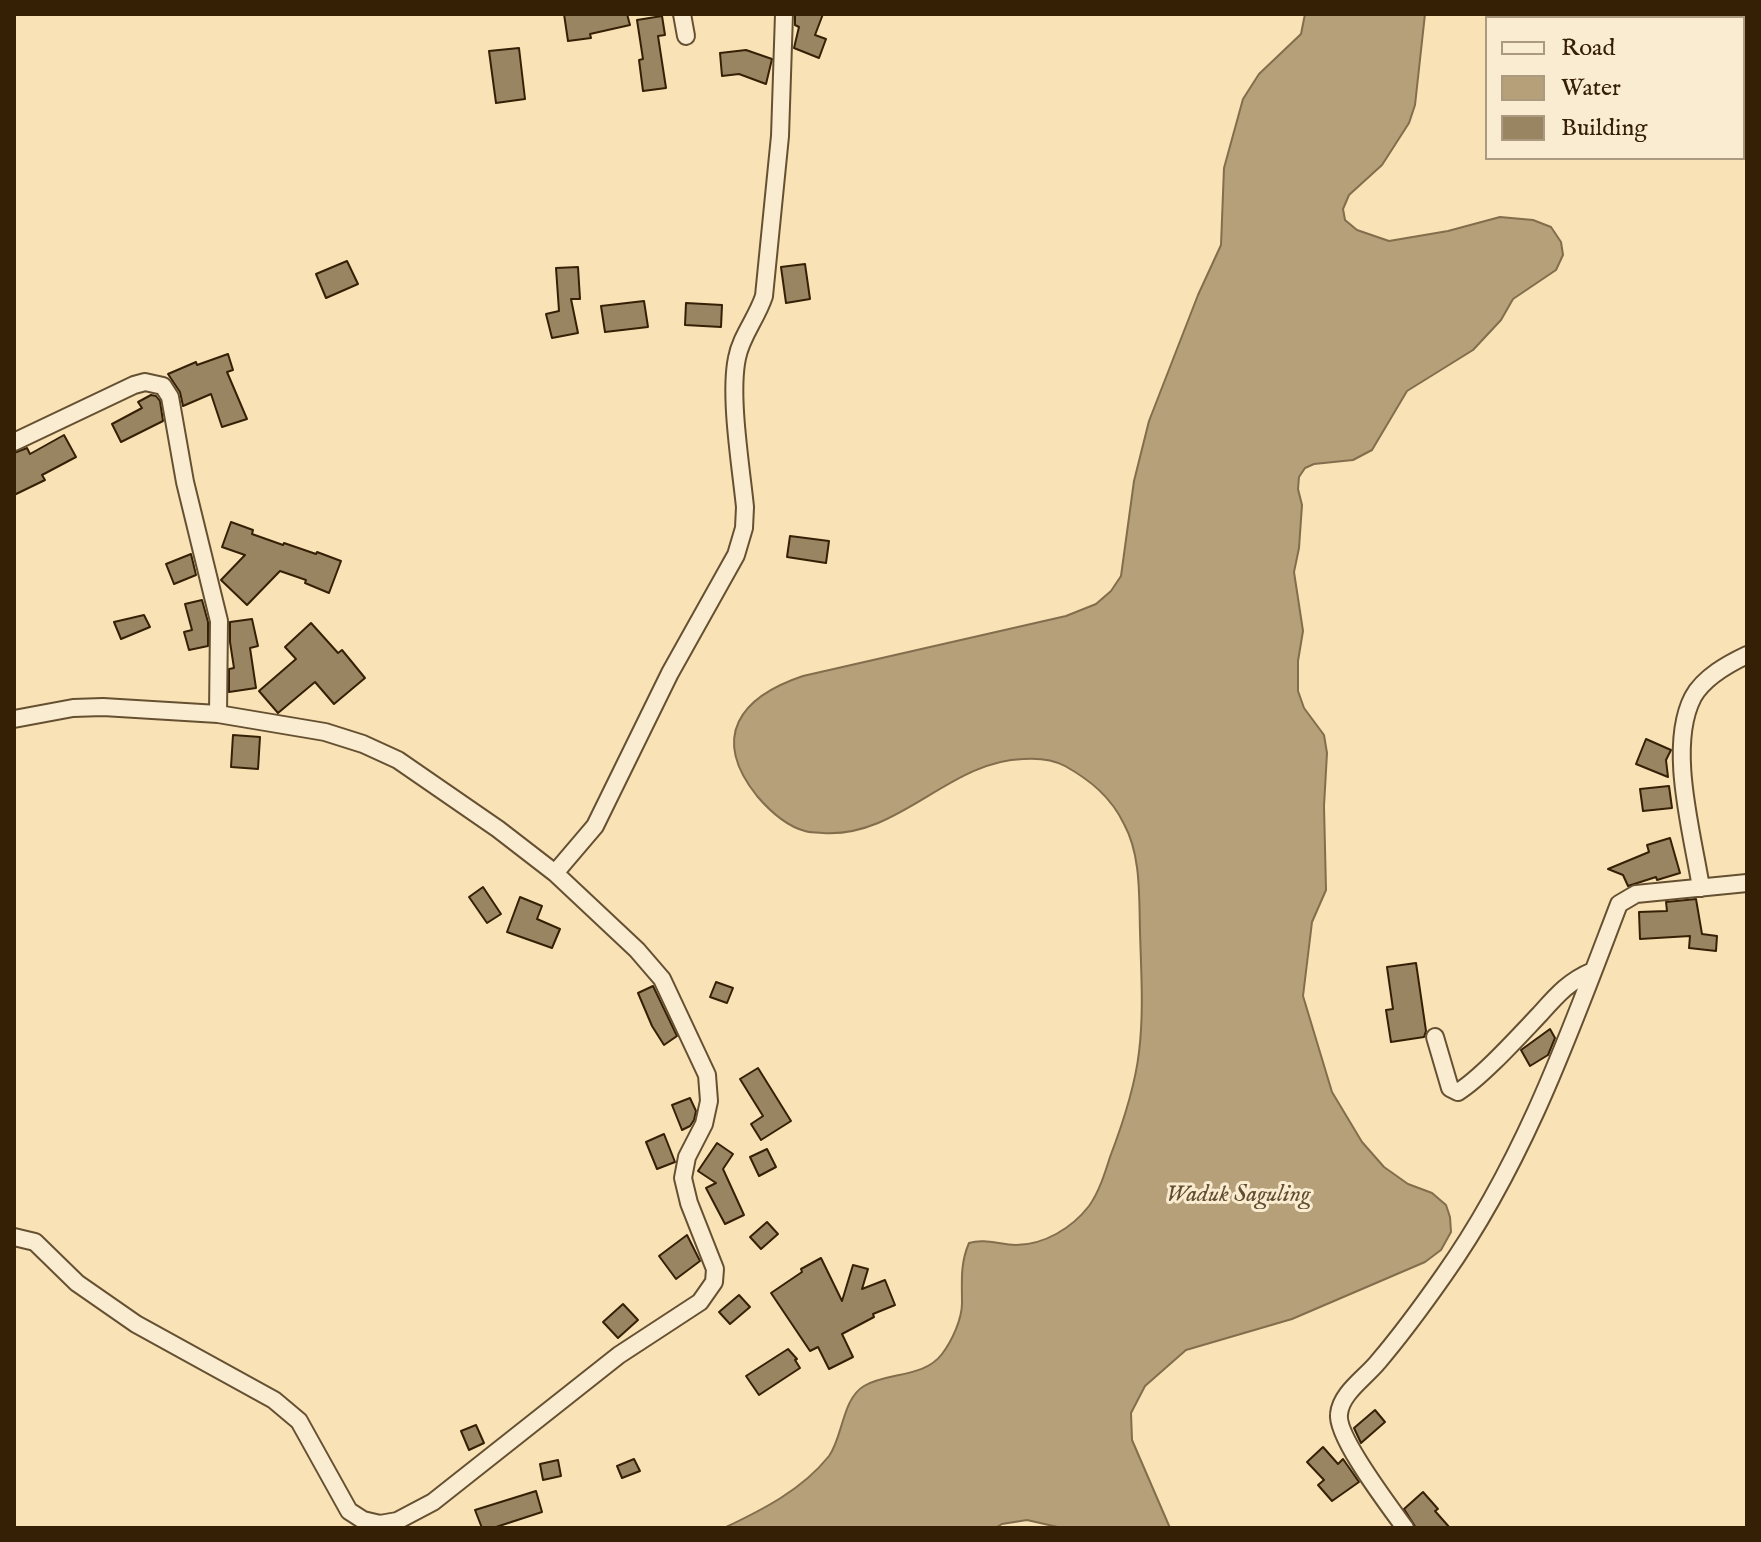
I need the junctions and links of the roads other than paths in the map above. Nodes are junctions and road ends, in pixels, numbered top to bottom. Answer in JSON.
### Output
{"nodes":[{"id":1,"x":682,"y":14,"type":"edge"},
{"id":2,"x":784,"y":14,"type":"edge"},
{"id":3,"x":686,"y":36,"type":"dead end"},
{"id":4,"x":14,"y":442,"type":"edge"},
{"id":5,"x":1747,"y":655,"type":"edge"},
{"id":6,"x":218,"y":714,"type":"junction"},
{"id":7,"x":14,"y":719,"type":"edge"},
{"id":8,"x":555,"y":873,"type":"junction"},
{"id":9,"x":1747,"y":883,"type":"edge"},
{"id":10,"x":1701,"y":888,"type":"junction"},
{"id":11,"x":1593,"y":971,"type":"junction"},
{"id":12,"x":1435,"y":1037,"type":"dead end"},
{"id":13,"x":14,"y":1237,"type":"edge"},
{"id":14,"x":1405,"y":1528,"type":"edge"}],
"edges":[{"from":1,"to":3,"type":"street"},
{"from":2,"to":8,"type":"street"},
{"from":4,"to":6,"type":"street"},
{"from":5,"to":10,"type":"street"},
{"from":6,"to":7,"type":"street"},
{"from":6,"to":8,"type":"street"},
{"from":8,"to":13,"type":"street"},
{"from":9,"to":10,"type":"street"},
{"from":10,"to":11,"type":"street"},
{"from":11,"to":12,"type":"street"},
{"from":11,"to":14,"type":"street"}]}
